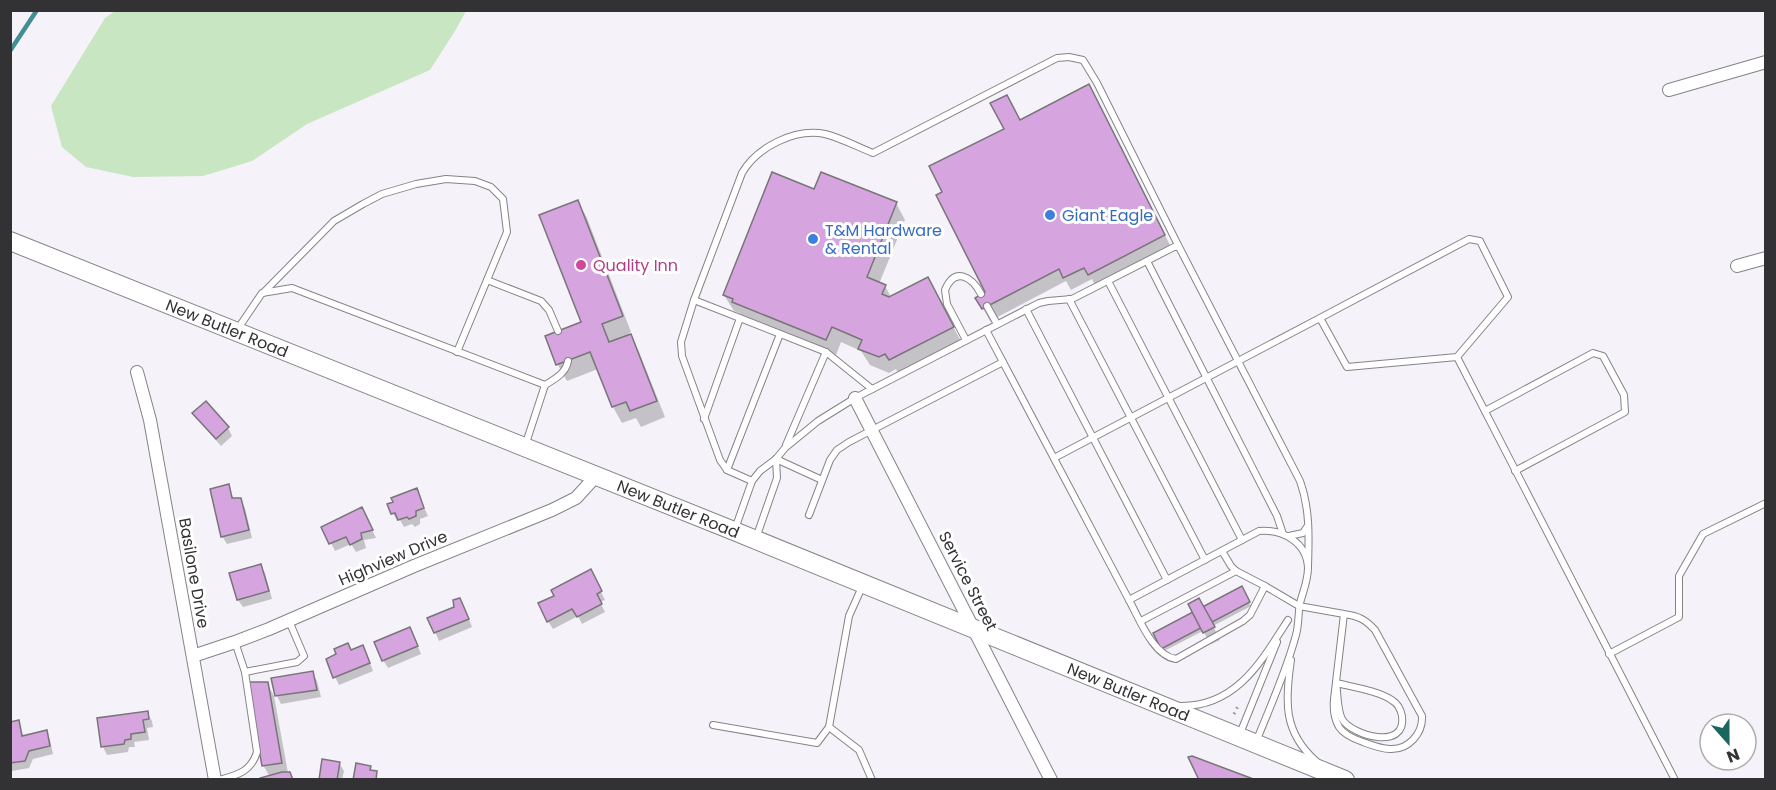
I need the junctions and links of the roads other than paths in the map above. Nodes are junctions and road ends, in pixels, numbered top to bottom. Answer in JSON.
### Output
{"nodes":[{"id":1,"x":1766,"y":62,"type":"edge"},
{"id":2,"x":1669,"y":90,"type":"dead end"},
{"id":3,"x":10,"y":241,"type":"edge"},
{"id":4,"x":1178,"y":245,"type":"junction"},
{"id":5,"x":1766,"y":258,"type":"edge"},
{"id":6,"x":1147,"y":261,"type":"junction"},
{"id":7,"x":1737,"y":266,"type":"dead end"},
{"id":8,"x":487,"y":280,"type":"junction"},
{"id":9,"x":1108,"y":281,"type":"junction"},
{"id":10,"x":263,"y":293,"type":"junction"},
{"id":11,"x":981,"y":294,"type":"dead end"},
{"id":12,"x":1069,"y":299,"type":"junction"},
{"id":13,"x":694,"y":300,"type":"junction"},
{"id":14,"x":987,"y":306,"type":"dead end"},
{"id":15,"x":1026,"y":309,"type":"junction"},
{"id":16,"x":740,"y":318,"type":"junction"},
{"id":17,"x":1320,"y":318,"type":"junction"},
{"id":18,"x":997,"y":324,"type":"junction"},
{"id":19,"x":986,"y":330,"type":"junction"},
{"id":20,"x":236,"y":331,"type":"junction"},
{"id":21,"x":558,"y":331,"type":"dead end"},
{"id":22,"x":780,"y":334,"type":"junction"},
{"id":23,"x":966,"y":340,"type":"junction"},
{"id":24,"x":457,"y":352,"type":"junction"},
{"id":25,"x":826,"y":352,"type":"junction"},
{"id":26,"x":1457,"y":357,"type":"junction"},
{"id":27,"x":1238,"y":360,"type":"junction"},
{"id":28,"x":568,"y":361,"type":"dead end"},
{"id":29,"x":1003,"y":362,"type":"junction"},
{"id":30,"x":137,"y":372,"type":"dead end"},
{"id":31,"x":1206,"y":377,"type":"junction"},
{"id":32,"x":545,"y":385,"type":"junction"},
{"id":33,"x":872,"y":389,"type":"junction"},
{"id":34,"x":855,"y":398,"type":"junction"},
{"id":35,"x":1167,"y":398,"type":"junction"},
{"id":36,"x":1485,"y":411,"type":"junction"},
{"id":37,"x":1130,"y":417,"type":"junction"},
{"id":38,"x":704,"y":419,"type":"junction"},
{"id":39,"x":872,"y":430,"type":"junction"},
{"id":40,"x":1092,"y":438,"type":"junction"},
{"id":41,"x":525,"y":447,"type":"junction"},
{"id":42,"x":785,"y":448,"type":"junction"},
{"id":43,"x":1054,"y":458,"type":"junction"},
{"id":44,"x":776,"y":459,"type":"junction"},
{"id":45,"x":728,"y":470,"type":"junction"},
{"id":46,"x":1515,"y":471,"type":"junction"},
{"id":47,"x":596,"y":476,"type":"junction"},
{"id":48,"x":822,"y":480,"type":"junction"},
{"id":49,"x":752,"y":481,"type":"junction"},
{"id":50,"x":1766,"y":503,"type":"edge"},
{"id":51,"x":809,"y":514,"type":"dead end"},
{"id":52,"x":1309,"y":523,"type":"junction"},
{"id":53,"x":734,"y":531,"type":"junction"},
{"id":54,"x":1285,"y":535,"type":"junction"},
{"id":55,"x":756,"y":540,"type":"junction"},
{"id":56,"x":1242,"y":540,"type":"junction"},
{"id":57,"x":1222,"y":551,"type":"junction"},
{"id":58,"x":1205,"y":560,"type":"junction"},
{"id":59,"x":1308,"y":567,"type":"junction"},
{"id":60,"x":1236,"y":571,"type":"junction"},
{"id":61,"x":1167,"y":580,"type":"junction"},
{"id":62,"x":864,"y":584,"type":"junction"},
{"id":63,"x":1265,"y":586,"type":"junction"},
{"id":64,"x":1129,"y":600,"type":"junction"},
{"id":65,"x":1299,"y":606,"type":"junction"},
{"id":66,"x":1344,"y":614,"type":"junction"},
{"id":67,"x":289,"y":620,"type":"junction"},
{"id":68,"x":1288,"y":620,"type":"junction"},
{"id":69,"x":1141,"y":621,"type":"junction"},
{"id":70,"x":974,"y":628,"type":"junction"},
{"id":71,"x":235,"y":642,"type":"junction"},
{"id":72,"x":1294,"y":642,"type":"junction"},
{"id":73,"x":1609,"y":654,"type":"junction"},
{"id":74,"x":193,"y":656,"type":"junction"},
{"id":75,"x":245,"y":672,"type":"junction"},
{"id":76,"x":1335,"y":683,"type":"junction"},
{"id":77,"x":1155,"y":702,"type":"junction"},
{"id":78,"x":713,"y":725,"type":"dead end"},
{"id":79,"x":829,"y":727,"type":"junction"},
{"id":80,"x":1239,"y":736,"type":"junction"},
{"id":81,"x":1256,"y":743,"type":"junction"},
{"id":82,"x":1343,"y":779,"type":"edge"},
{"id":83,"x":217,"y":780,"type":"edge"},
{"id":84,"x":872,"y":780,"type":"edge"},
{"id":85,"x":1051,"y":780,"type":"edge"},
{"id":86,"x":1675,"y":780,"type":"edge"}],
"edges":[{"from":1,"to":2,"type":"street"},
{"from":3,"to":20,"type":"main road","name":"New Butler Road"},
{"from":4,"to":6,"type":"lane"},
{"from":4,"to":13,"type":"lane"},
{"from":4,"to":27,"type":"lane"},
{"from":5,"to":7,"type":"street"},
{"from":6,"to":9,"type":"lane"},
{"from":6,"to":31,"type":"lane"},
{"from":8,"to":10,"type":"lane"},
{"from":8,"to":21,"type":"lane"},
{"from":8,"to":24,"type":"lane"},
{"from":9,"to":12,"type":"lane"},
{"from":9,"to":35,"type":"lane"},
{"from":10,"to":20,"type":"lane"},
{"from":10,"to":24,"type":"lane"},
{"from":11,"to":23,"type":"lane"},
{"from":12,"to":15,"type":"lane"},
{"from":12,"to":37,"type":"lane"},
{"from":13,"to":16,"type":"lane"},
{"from":13,"to":38,"type":"lane"},
{"from":14,"to":18,"type":"lane"},
{"from":15,"to":18,"type":"lane"},
{"from":15,"to":40,"type":"lane"},
{"from":16,"to":22,"type":"lane"},
{"from":16,"to":38,"type":"lane"},
{"from":17,"to":26,"type":"lane"},
{"from":17,"to":26,"type":"lane"},
{"from":17,"to":27,"type":"lane"},
{"from":18,"to":19,"type":"lane"},
{"from":19,"to":23,"type":"lane"},
{"from":19,"to":29,"type":"lane"},
{"from":20,"to":41,"type":"main road","name":"New Butler Road"},
{"from":22,"to":25,"type":"lane"},
{"from":22,"to":45,"type":"lane"},
{"from":23,"to":33,"type":"lane"},
{"from":24,"to":32,"type":"lane"},
{"from":25,"to":33,"type":"lane"},
{"from":25,"to":42,"type":"lane"},
{"from":26,"to":36,"type":"lane"},
{"from":27,"to":31,"type":"lane"},
{"from":27,"to":52,"type":"lane"},
{"from":28,"to":32,"type":"lane"},
{"from":29,"to":39,"type":"lane"},
{"from":29,"to":43,"type":"lane"},
{"from":30,"to":74,"type":"street","name":"Basilone Drive"},
{"from":31,"to":35,"type":"lane"},
{"from":31,"to":54,"type":"lane"},
{"from":32,"to":41,"type":"lane"},
{"from":33,"to":34,"type":"lane"},
{"from":34,"to":39,"type":"street","name":"Service Street"},
{"from":34,"to":42,"type":"lane"},
{"from":35,"to":37,"type":"lane"},
{"from":35,"to":56,"type":"lane"},
{"from":36,"to":46,"type":"lane"},
{"from":36,"to":46,"type":"lane"},
{"from":37,"to":40,"type":"lane"},
{"from":37,"to":58,"type":"lane"},
{"from":38,"to":45,"type":"lane"},
{"from":39,"to":48,"type":"lane"},
{"from":39,"to":70,"type":"street","name":"Service Street"},
{"from":40,"to":43,"type":"lane"},
{"from":40,"to":61,"type":"lane"},
{"from":41,"to":47,"type":"main road","name":"New Butler Road"},
{"from":42,"to":44,"type":"lane"},
{"from":43,"to":64,"type":"lane"},
{"from":44,"to":48,"type":"lane"},
{"from":44,"to":49,"type":"lane"},
{"from":44,"to":55,"type":"lane"},
{"from":45,"to":49,"type":"lane"},
{"from":46,"to":73,"type":"lane"},
{"from":47,"to":53,"type":"main road","name":"New Butler Road"},
{"from":47,"to":67,"type":"street","name":"Highview Drive"},
{"from":48,"to":51,"type":"lane"},
{"from":49,"to":53,"type":"lane"},
{"from":50,"to":73,"type":"lane"},
{"from":52,"to":54,"type":"lane"},
{"from":52,"to":59,"type":"lane"},
{"from":53,"to":55,"type":"main road","name":"New Butler Road"},
{"from":54,"to":56,"type":"lane"},
{"from":54,"to":59,"type":"lane"},
{"from":55,"to":62,"type":"main road","name":"New Butler Road"},
{"from":56,"to":57,"type":"lane"},
{"from":57,"to":58,"type":"lane"},
{"from":57,"to":60,"type":"lane"},
{"from":58,"to":61,"type":"lane"},
{"from":59,"to":65,"type":"lane"},
{"from":60,"to":63,"type":"lane"},
{"from":60,"to":69,"type":"lane"},
{"from":61,"to":64,"type":"lane"},
{"from":62,"to":70,"type":"main road","name":"New Butler Road"},
{"from":62,"to":79,"type":"lane"},
{"from":63,"to":65,"type":"lane"},
{"from":63,"to":69,"type":"lane"},
{"from":64,"to":69,"type":"lane"},
{"from":65,"to":66,"type":"lane"},
{"from":65,"to":68,"type":"lane"},
{"from":65,"to":72,"type":"lane"},
{"from":66,"to":76,"type":"lane"},
{"from":66,"to":76,"type":"lane"},
{"from":67,"to":71,"type":"street","name":"Highview Drive"},
{"from":67,"to":75,"type":"lane"},
{"from":68,"to":77,"type":"lane"},
{"from":68,"to":80,"type":"lane"},
{"from":70,"to":77,"type":"main road","name":"New Butler Road"},
{"from":70,"to":85,"type":"street","name":"Service Street"},
{"from":71,"to":74,"type":"street","name":"Highview Drive"},
{"from":71,"to":75,"type":"lane"},
{"from":72,"to":81,"type":"lane"},
{"from":72,"to":82,"type":"lane"},
{"from":73,"to":86,"type":"lane"},
{"from":74,"to":83,"type":"street","name":"Basilone Drive"},
{"from":75,"to":83,"type":"lane"},
{"from":76,"to":76,"type":"lane"},
{"from":77,"to":80,"type":"main road","name":"New Butler Road"},
{"from":78,"to":79,"type":"lane"},
{"from":79,"to":84,"type":"lane"},
{"from":80,"to":81,"type":"main road","name":"New Butler Road"},
{"from":81,"to":82,"type":"main road","name":"New Butler Road"}]}
